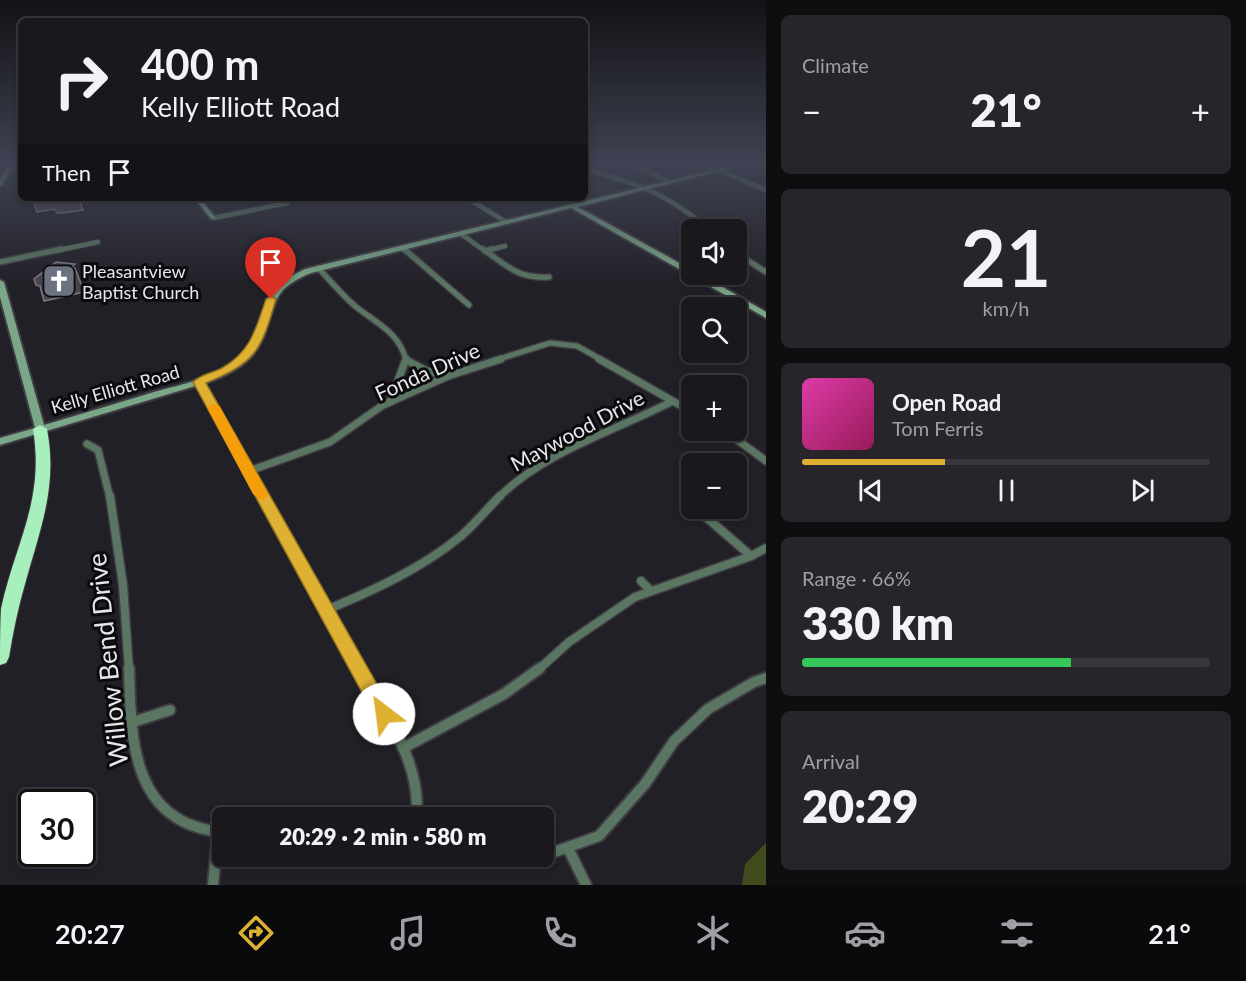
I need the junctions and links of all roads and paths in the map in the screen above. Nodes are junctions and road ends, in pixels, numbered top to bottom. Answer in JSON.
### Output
{"nodes":[{"id":1,"x":202,"y":204,"type":"edge"},
{"id":2,"x":281,"y":204,"type":"edge"},
{"id":3,"x":477,"y":204,"type":"edge"},
{"id":4,"x":585,"y":204,"type":"edge"},
{"id":5,"x":591,"y":204,"type":"edge"},
{"id":6,"x":675,"y":204,"type":"edge"},
{"id":7,"x":578,"y":207,"type":"junction"},
{"id":8,"x":592,"y":211,"type":"junction"},
{"id":9,"x":213,"y":218,"type":"joint"},
{"id":10,"x":697,"y":219,"type":"edge"},
{"id":11,"x":506,"y":222,"type":"junction"},
{"id":12,"x":461,"y":234,"type":"junction"},
{"id":13,"x":98,"y":242,"type":"dead end"},
{"id":14,"x":505,"y":246,"type":"dead end"},
{"id":15,"x":402,"y":248,"type":"junction"},
{"id":16,"x":485,"y":251,"type":"junction"},
{"id":17,"x":681,"y":260,"type":"edge"},
{"id":18,"x":747,"y":260,"type":"edge"},
{"id":19,"x":0,"y":262,"type":"edge"},
{"id":20,"x":681,"y":267,"type":"edge"},
{"id":21,"x":318,"y":268,"type":"junction"},
{"id":22,"x":766,"y":272,"type":"edge"},
{"id":23,"x":549,"y":277,"type":"dead end"},
{"id":24,"x":0,"y":282,"type":"edge"},
{"id":25,"x":713,"y":285,"type":"edge"},
{"id":26,"x":726,"y":285,"type":"edge"},
{"id":27,"x":469,"y":305,"type":"dead end"},
{"id":28,"x":766,"y":308,"type":"edge"},
{"id":29,"x":766,"y":315,"type":"edge"},
{"id":30,"x":406,"y":360,"type":"junction"},
{"id":31,"x":448,"y":376,"type":"junction"},
{"id":32,"x":199,"y":382,"type":"junction"},
{"id":33,"x":390,"y":402,"type":"junction"},
{"id":34,"x":671,"y":402,"type":"junction"},
{"id":35,"x":681,"y":407,"type":"edge"},
{"id":36,"x":40,"y":429,"type":"junction"},
{"id":37,"x":4,"y":441,"type":"edge"},
{"id":38,"x":739,"y":441,"type":"edge"},
{"id":39,"x":87,"y":444,"type":"dead end"},
{"id":40,"x":766,"y":461,"type":"edge"},
{"id":41,"x":249,"y":471,"type":"junction"},
{"id":42,"x":707,"y":519,"type":"edge"},
{"id":43,"x":766,"y":548,"type":"edge"},
{"id":44,"x":751,"y":556,"type":"junction"},
{"id":45,"x":641,"y":581,"type":"dead end"},
{"id":46,"x":650,"y":590,"type":"junction"},
{"id":47,"x":324,"y":611,"type":"junction"},
{"id":48,"x":0,"y":657,"type":"edge"},
{"id":49,"x":766,"y":678,"type":"edge"},
{"id":50,"x":170,"y":710,"type":"dead end"},
{"id":51,"x":133,"y":722,"type":"junction"},
{"id":52,"x":403,"y":748,"type":"junction"},
{"id":53,"x":417,"y":807,"type":"edge"},
{"id":54,"x":212,"y":831,"type":"edge"},
{"id":55,"x":568,"y":848,"type":"junction"},
{"id":56,"x":554,"y":852,"type":"edge"},
{"id":57,"x":215,"y":867,"type":"edge"},
{"id":58,"x":213,"y":885,"type":"edge"},
{"id":59,"x":586,"y":885,"type":"edge"}],
"edges":[{"from":1,"to":9,"type":"street"},
{"from":2,"to":9,"type":"street"},
{"from":3,"to":11,"type":"street"},
{"from":4,"to":7,"type":"street","name":"Kelly Elliott Road"},
{"from":5,"to":8,"type":"street"},
{"from":6,"to":10,"type":"street"},
{"from":7,"to":8,"type":"street"},
{"from":7,"to":11,"type":"street","name":"Kelly Elliott Road"},
{"from":7,"to":20,"type":"street"},
{"from":8,"to":17,"type":"street"},
{"from":11,"to":12,"type":"street","name":"Kelly Elliott Road"},
{"from":12,"to":15,"type":"street","name":"Kelly Elliott Road"},
{"from":12,"to":16,"type":"street"},
{"from":13,"to":19,"type":"street"},
{"from":14,"to":16,"type":"street"},
{"from":15,"to":21,"type":"street","name":"Kelly Elliott Road"},
{"from":15,"to":27,"type":"street"},
{"from":16,"to":23,"type":"street"},
{"from":18,"to":22,"type":"street"},
{"from":21,"to":30,"type":"street"},
{"from":21,"to":32,"type":"street","name":"Kelly Elliott Road"},
{"from":24,"to":36,"type":"street"},
{"from":25,"to":29,"type":"street"},
{"from":26,"to":28,"type":"street"},
{"from":30,"to":31,"type":"street"},
{"from":30,"to":33,"type":"street"},
{"from":31,"to":33,"type":"street","name":"Fonda Drive"},
{"from":31,"to":34,"type":"street","name":"Fonda Drive"},
{"from":32,"to":36,"type":"street","name":"Kelly Elliott Road"},
{"from":32,"to":41,"type":"street"},
{"from":33,"to":41,"type":"street","name":"Fonda Drive"},
{"from":34,"to":35,"type":"street"},
{"from":34,"to":47,"type":"street","name":"Maywood Drive"},
{"from":36,"to":37,"type":"street","name":"Kelly Elliott Road"},
{"from":36,"to":48,"type":"highway"},
{"from":38,"to":40,"type":"street"},
{"from":39,"to":51,"type":"street","name":"Willow Bend Drive"},
{"from":41,"to":47,"type":"street"},
{"from":42,"to":44,"type":"street"},
{"from":43,"to":44,"type":"street"},
{"from":44,"to":46,"type":"street"},
{"from":45,"to":46,"type":"street"},
{"from":46,"to":52,"type":"street"},
{"from":47,"to":52,"type":"street"},
{"from":49,"to":55,"type":"street"},
{"from":50,"to":51,"type":"street"},
{"from":51,"to":54,"type":"street","name":"Willow Bend Drive"},
{"from":52,"to":53,"type":"street"},
{"from":55,"to":56,"type":"street"},
{"from":55,"to":59,"type":"street"},
{"from":57,"to":58,"type":"street"}]}
